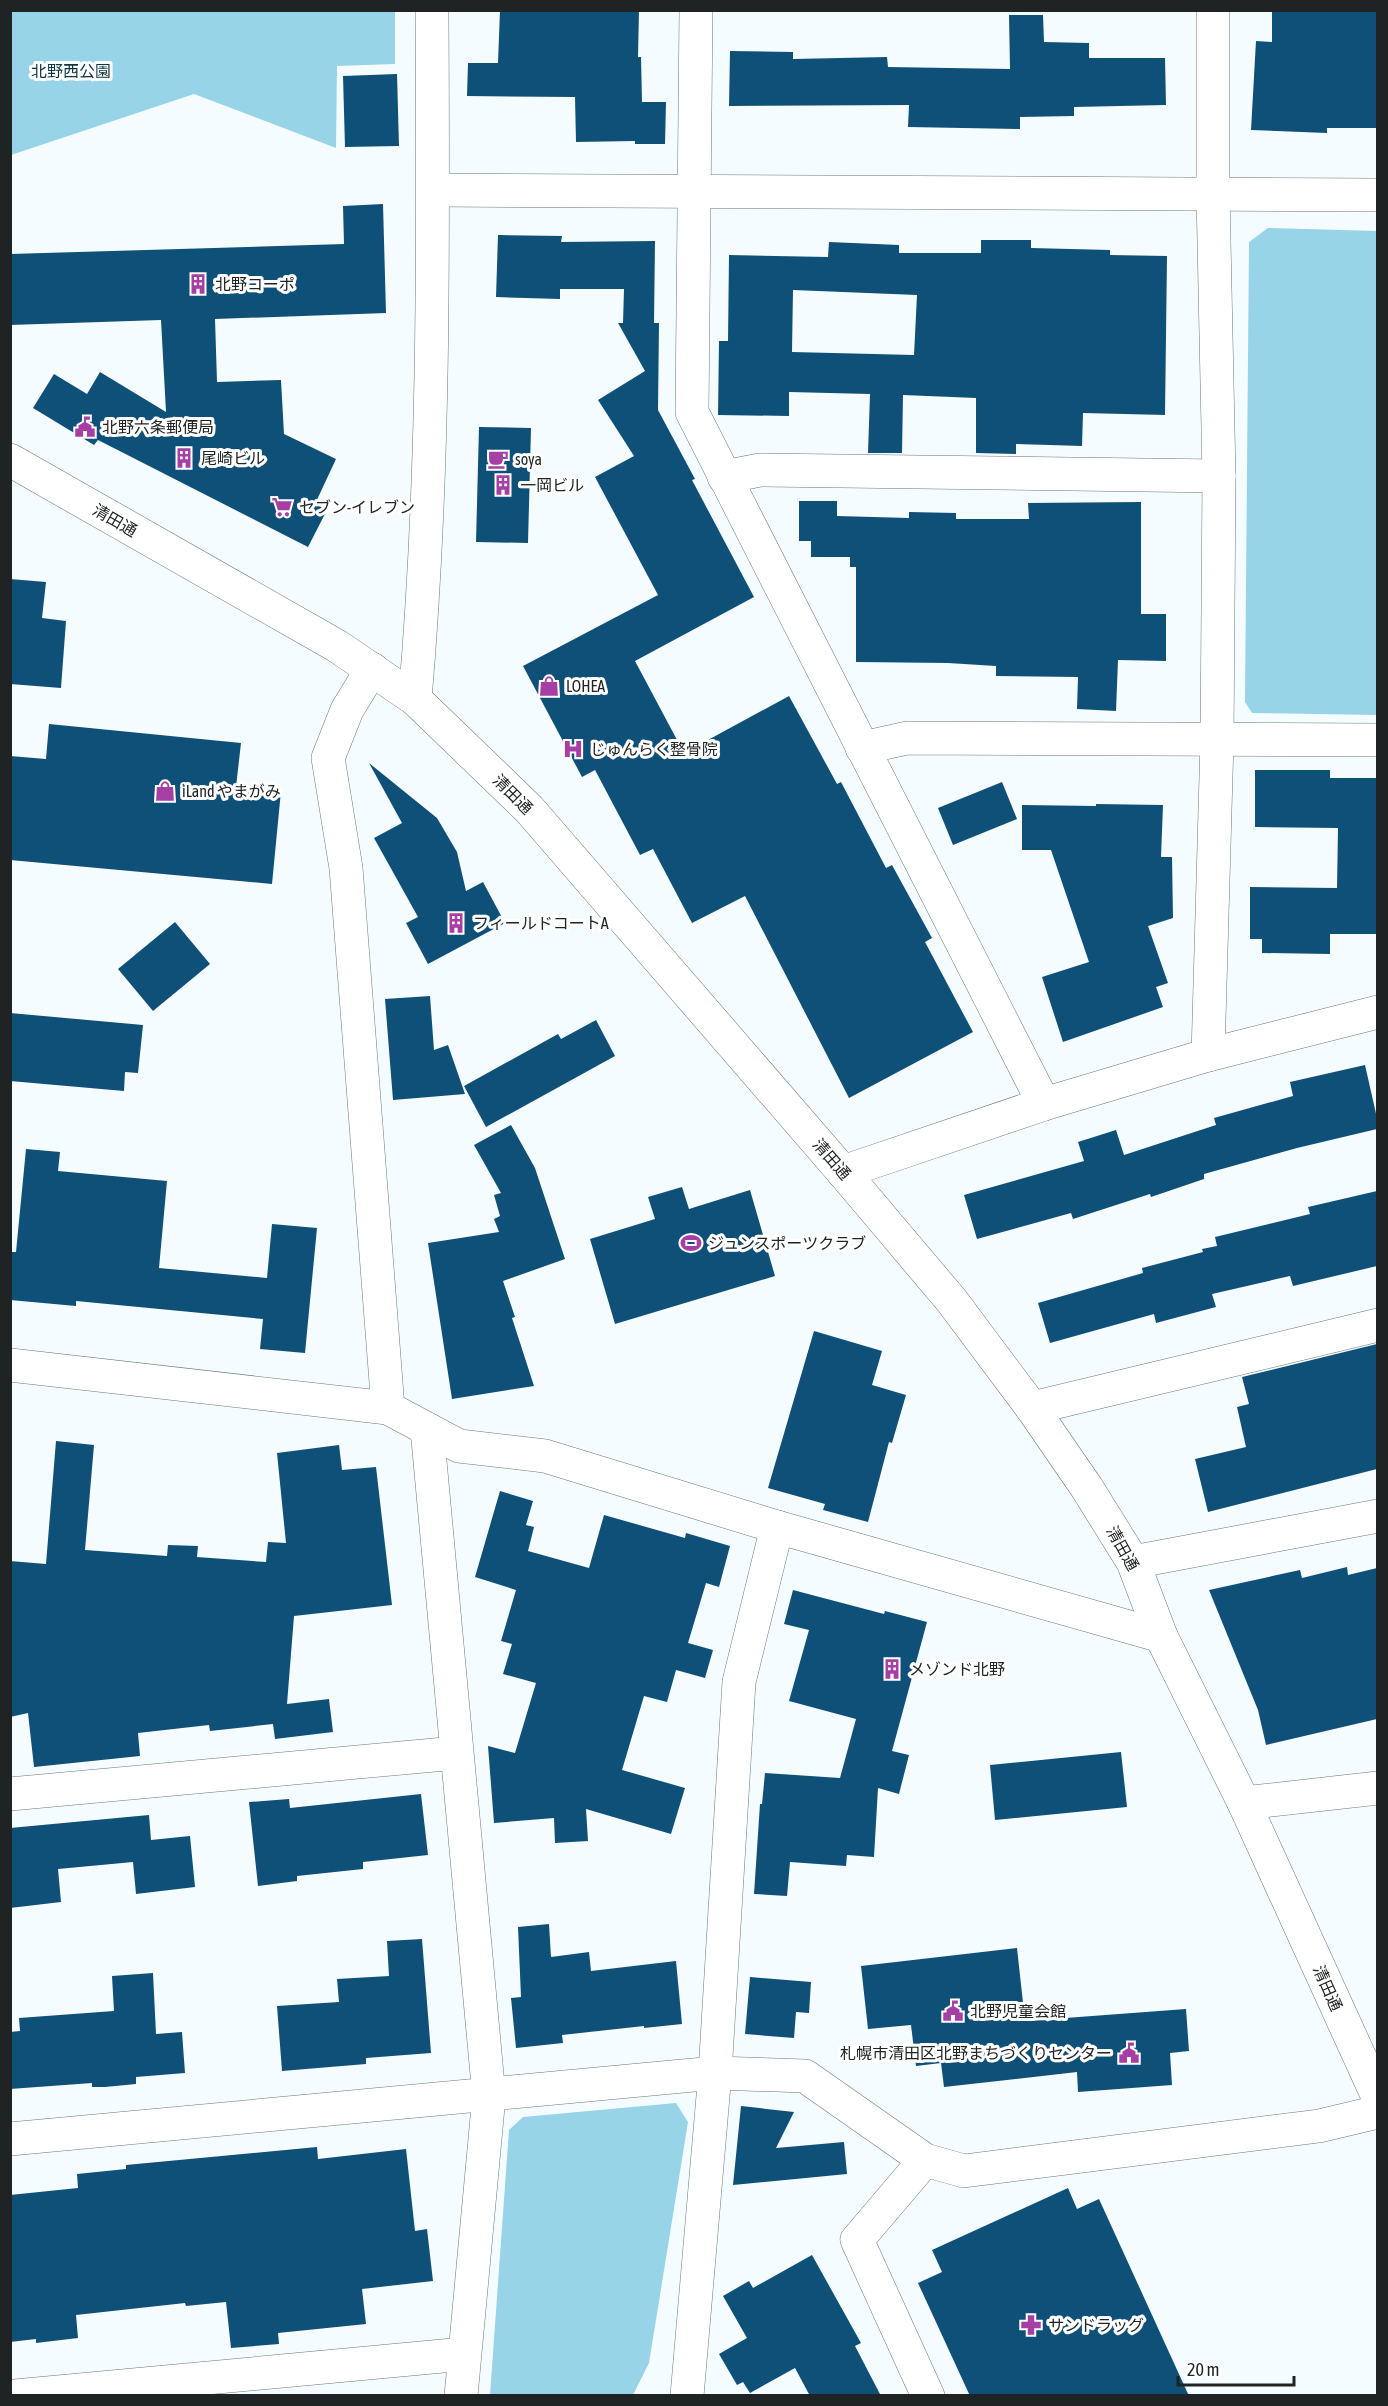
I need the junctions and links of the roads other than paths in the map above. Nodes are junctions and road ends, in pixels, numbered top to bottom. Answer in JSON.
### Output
{"nodes":[{"id":1,"x":432,"y":10,"type":"edge"},
{"id":2,"x":696,"y":10,"type":"edge"},
{"id":3,"x":1213,"y":10,"type":"edge"},
{"id":4,"x":433,"y":190,"type":"junction"},
{"id":5,"x":695,"y":190,"type":"junction"},
{"id":6,"x":1213,"y":194,"type":"junction"},
{"id":7,"x":1377,"y":195,"type":"edge"},
{"id":8,"x":10,"y":460,"type":"edge"},
{"id":9,"x":1219,"y":476,"type":"junction"},
{"id":10,"x":724,"y":477,"type":"junction"},
{"id":11,"x":372,"y":669,"type":"junction"},
{"id":12,"x":415,"y":699,"type":"junction"},
{"id":13,"x":1377,"y":740,"type":"edge"},
{"id":14,"x":1217,"y":741,"type":"junction"},
{"id":15,"x":862,"y":748,"type":"junction"},
{"id":16,"x":1377,"y":1012,"type":"edge"},
{"id":17,"x":1208,"y":1055,"type":"junction"},
{"id":18,"x":1044,"y":1104,"type":"junction"},
{"id":19,"x":843,"y":1172,"type":"junction"},
{"id":20,"x":1377,"y":1325,"type":"edge"},
{"id":21,"x":10,"y":1365,"type":"edge"},
{"id":22,"x":388,"y":1408,"type":"junction"},
{"id":23,"x":1032,"y":1408,"type":"junction"},
{"id":24,"x":427,"y":1429,"type":"junction"},
{"id":25,"x":1377,"y":1516,"type":"edge"},
{"id":26,"x":777,"y":1527,"type":"junction"},
{"id":27,"x":1133,"y":1562,"type":"junction"},
{"id":28,"x":1161,"y":1636,"type":"junction"},
{"id":29,"x":456,"y":1753,"type":"junction"},
{"id":30,"x":1377,"y":1788,"type":"edge"},
{"id":31,"x":10,"y":1794,"type":"edge"},
{"id":32,"x":1244,"y":1803,"type":"junction"},
{"id":33,"x":715,"y":2073,"type":"junction"},
{"id":34,"x":489,"y":2096,"type":"junction"},
{"id":35,"x":1377,"y":2097,"type":"edge"},
{"id":36,"x":1377,"y":2112,"type":"edge"},
{"id":37,"x":10,"y":2139,"type":"edge"},
{"id":38,"x":925,"y":2160,"type":"junction"},
{"id":39,"x":464,"y":2355,"type":"junction"},
{"id":40,"x":15,"y":2396,"type":"edge"},
{"id":41,"x":461,"y":2396,"type":"edge"},
{"id":42,"x":687,"y":2396,"type":"edge"},
{"id":43,"x":928,"y":2396,"type":"edge"}],
"edges":[{"from":1,"to":4,"type":"street"},
{"from":2,"to":5,"type":"street"},
{"from":3,"to":6,"type":"street"},
{"from":4,"to":5,"type":"street"},
{"from":4,"to":12,"type":"street"},
{"from":5,"to":6,"type":"street"},
{"from":5,"to":10,"type":"street"},
{"from":6,"to":7,"type":"street"},
{"from":6,"to":9,"type":"street"},
{"from":8,"to":11,"type":"street","name":"清田通"},
{"from":9,"to":10,"type":"street"},
{"from":9,"to":14,"type":"street"},
{"from":10,"to":15,"type":"street"},
{"from":11,"to":12,"type":"street","name":"清田通"},
{"from":11,"to":22,"type":"street"},
{"from":12,"to":19,"type":"street","name":"清田通"},
{"from":13,"to":14,"type":"street"},
{"from":14,"to":15,"type":"street"},
{"from":14,"to":17,"type":"street"},
{"from":15,"to":18,"type":"street"},
{"from":16,"to":17,"type":"street"},
{"from":17,"to":18,"type":"street"},
{"from":18,"to":19,"type":"street"},
{"from":19,"to":23,"type":"street","name":"清田通"},
{"from":20,"to":23,"type":"street"},
{"from":21,"to":22,"type":"street"},
{"from":22,"to":24,"type":"street"},
{"from":23,"to":27,"type":"street","name":"清田通"},
{"from":24,"to":26,"type":"street"},
{"from":24,"to":29,"type":"street"},
{"from":25,"to":27,"type":"street"},
{"from":26,"to":28,"type":"street"},
{"from":26,"to":33,"type":"street"},
{"from":27,"to":28,"type":"street","name":"清田通"},
{"from":28,"to":32,"type":"street","name":"清田通"},
{"from":29,"to":31,"type":"street"},
{"from":29,"to":34,"type":"street"},
{"from":30,"to":32,"type":"street"},
{"from":32,"to":35,"type":"street","name":"清田通"},
{"from":33,"to":34,"type":"street"},
{"from":33,"to":38,"type":"street"},
{"from":33,"to":42,"type":"street"},
{"from":34,"to":37,"type":"street"},
{"from":34,"to":39,"type":"street"},
{"from":36,"to":38,"type":"street"},
{"from":38,"to":43,"type":"street"},
{"from":39,"to":40,"type":"street"},
{"from":39,"to":41,"type":"street"}]}
